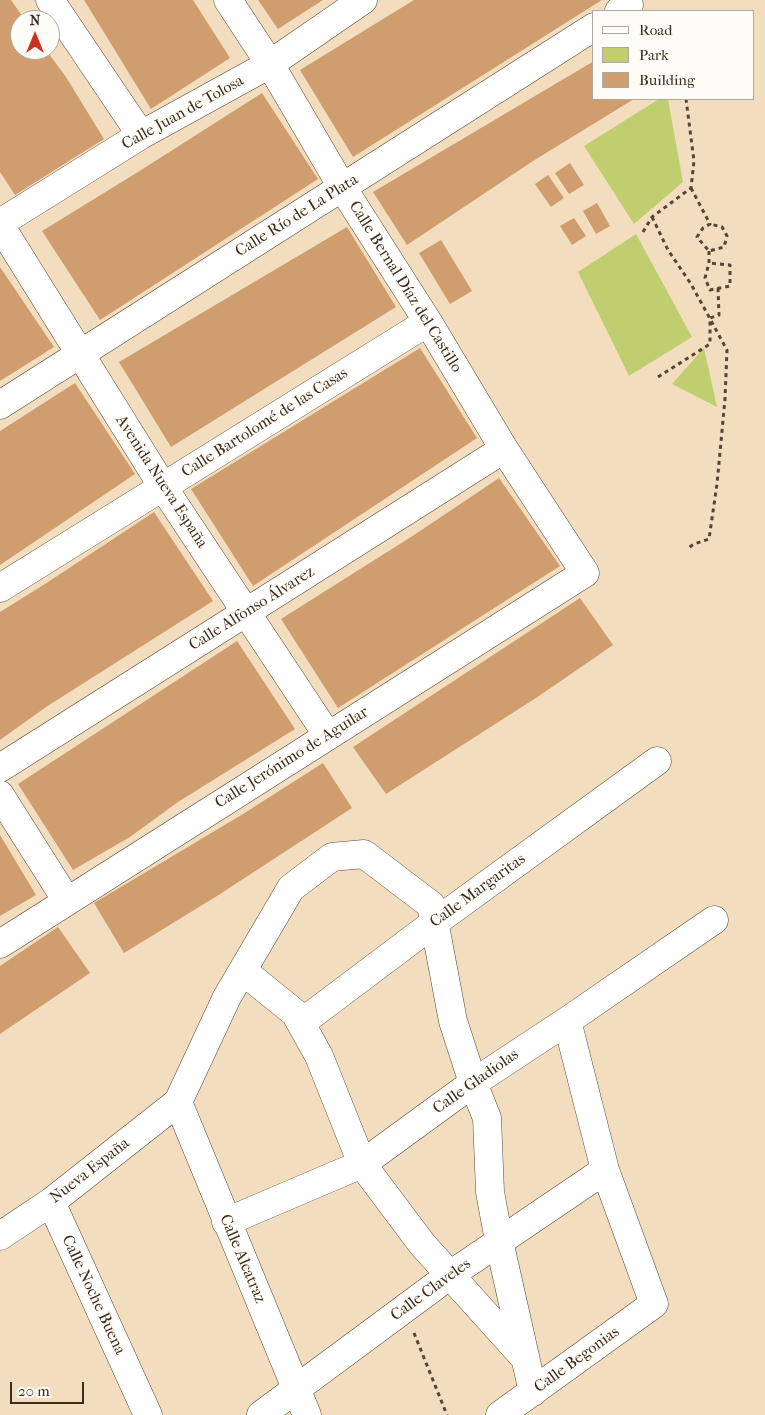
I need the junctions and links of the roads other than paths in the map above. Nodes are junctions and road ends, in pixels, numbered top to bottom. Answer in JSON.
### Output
{"nodes":[{"id":1,"x":50,"y":0,"type":"edge"},
{"id":2,"x":228,"y":0,"type":"edge"},
{"id":3,"x":363,"y":0,"type":"edge"},
{"id":4,"x":592,"y":29,"type":"edge"},
{"id":5,"x":270,"y":64,"type":"junction"},
{"id":6,"x":141,"y":135,"type":"junction"},
{"id":7,"x":342,"y":188,"type":"junction"},
{"id":8,"x":0,"y":224,"type":"edge"},
{"id":9,"x":428,"y":322,"type":"junction"},
{"id":10,"x":80,"y":354,"type":"junction"},
{"id":11,"x":0,"y":405,"type":"edge"},
{"id":12,"x":504,"y":449,"type":"junction"},
{"id":13,"x":163,"y":487,"type":"junction"},
{"id":14,"x":585,"y":572,"type":"joint"},
{"id":15,"x":0,"y":588,"type":"edge"},
{"id":16,"x":246,"y":612,"type":"junction"},
{"id":17,"x":328,"y":736,"type":"junction"},
{"id":18,"x":657,"y":761,"type":"dead end"},
{"id":19,"x":0,"y":768,"type":"edge"},
{"id":20,"x":0,"y":795,"type":"edge"},
{"id":21,"x":67,"y":901,"type":"junction"},
{"id":22,"x":714,"y":920,"type":"dead end"},
{"id":23,"x":434,"y":923,"type":"junction"},
{"id":24,"x":0,"y":944,"type":"edge"},
{"id":25,"x":243,"y":971,"type":"junction"},
{"id":26,"x":567,"y":1021,"type":"junction"},
{"id":27,"x":301,"y":1023,"type":"junction"},
{"id":28,"x":472,"y":1083,"type":"junction"},
{"id":29,"x":178,"y":1102,"type":"junction"},
{"id":30,"x":362,"y":1164,"type":"junction"},
{"id":31,"x":605,"y":1170,"type":"junction"},
{"id":32,"x":51,"y":1202,"type":"junction"},
{"id":33,"x":226,"y":1222,"type":"junction"},
{"id":34,"x":0,"y":1236,"type":"edge"},
{"id":35,"x":499,"y":1241,"type":"junction"},
{"id":36,"x":450,"y":1275,"type":"junction"},
{"id":37,"x":525,"y":1358,"type":"junction"},
{"id":38,"x":297,"y":1388,"type":"junction"},
{"id":39,"x":533,"y":1392,"type":"junction"},
{"id":40,"x":148,"y":1415,"type":"edge"},
{"id":41,"x":262,"y":1415,"type":"edge"},
{"id":42,"x":307,"y":1415,"type":"edge"},
{"id":43,"x":500,"y":1415,"type":"edge"}],
"edges":[{"from":1,"to":6,"type":"street"},
{"from":2,"to":5,"type":"street","name":"Calle Bernal Díaz del Castillo"},
{"from":3,"to":5,"type":"street","name":"Calle Juan de Tolosa"},
{"from":4,"to":7,"type":"street","name":"Calle Río de La Plata"},
{"from":5,"to":6,"type":"street","name":"Calle Juan de Tolosa"},
{"from":5,"to":7,"type":"street","name":"Calle Bernal Díaz del Castillo"},
{"from":6,"to":8,"type":"street","name":"Calle Juan de Tolosa"},
{"from":7,"to":9,"type":"street","name":"Calle Bernal Díaz del Castillo"},
{"from":7,"to":10,"type":"street","name":"Calle Río de La Plata"},
{"from":8,"to":10,"type":"street","name":"Avenida Nueva España"},
{"from":9,"to":12,"type":"street","name":"Calle Bernal Díaz del Castillo"},
{"from":9,"to":13,"type":"street","name":"Calle Bartolomé de las Casas"},
{"from":10,"to":11,"type":"street","name":"Calle Río de La Plata"},
{"from":10,"to":13,"type":"street","name":"Avenida Nueva España"},
{"from":12,"to":14,"type":"street","name":"Calle Bernal Díaz del Castillo"},
{"from":12,"to":16,"type":"street","name":"Calle Alfonso Álvarez"},
{"from":13,"to":15,"type":"street","name":"Calle Bartolomé de las Casas"},
{"from":13,"to":16,"type":"street","name":"Avenida Nueva España"},
{"from":14,"to":17,"type":"street","name":"Calle Jerónimo de Aguilar"},
{"from":16,"to":17,"type":"street","name":"Avenida Nueva España"},
{"from":16,"to":19,"type":"street","name":"Calle Alfonso Álvarez"},
{"from":17,"to":21,"type":"street","name":"Calle Jerónimo de Aguilar"},
{"from":18,"to":23,"type":"street","name":"Calle Margaritas"},
{"from":20,"to":21,"type":"street"},
{"from":21,"to":24,"type":"street","name":"Calle Jerónimo de Aguilar"},
{"from":22,"to":26,"type":"street","name":"Calle Gladiolas"},
{"from":23,"to":25,"type":"street"},
{"from":23,"to":27,"type":"street","name":"Calle Margaritas"},
{"from":23,"to":28,"type":"street"},
{"from":25,"to":27,"type":"street"},
{"from":25,"to":29,"type":"street"},
{"from":26,"to":28,"type":"street","name":"Calle Gladiolas"},
{"from":26,"to":31,"type":"street"},
{"from":27,"to":30,"type":"street"},
{"from":28,"to":30,"type":"street","name":"Calle Gladiolas"},
{"from":28,"to":35,"type":"street"},
{"from":29,"to":32,"type":"street","name":"Nueva España"},
{"from":29,"to":33,"type":"street","name":"Calle Alcatraz"},
{"from":30,"to":33,"type":"street","name":"Calle Gladiolas"},
{"from":30,"to":36,"type":"street"},
{"from":31,"to":35,"type":"street","name":"Calle Claveles"},
{"from":31,"to":39,"type":"street","name":"Calle Begonias"},
{"from":32,"to":34,"type":"street","name":"Nueva España"},
{"from":32,"to":40,"type":"street","name":"Calle Noche Buena"},
{"from":33,"to":38,"type":"street","name":"Calle Alcatraz"},
{"from":35,"to":36,"type":"street","name":"Calle Claveles"},
{"from":35,"to":37,"type":"street"},
{"from":36,"to":37,"type":"street"},
{"from":36,"to":38,"type":"street","name":"Calle Claveles"},
{"from":37,"to":39,"type":"street"},
{"from":38,"to":41,"type":"street","name":"Calle Claveles"},
{"from":38,"to":42,"type":"street","name":"Calle Alcatraz"},
{"from":39,"to":43,"type":"street","name":"Calle Begonias"}]}
